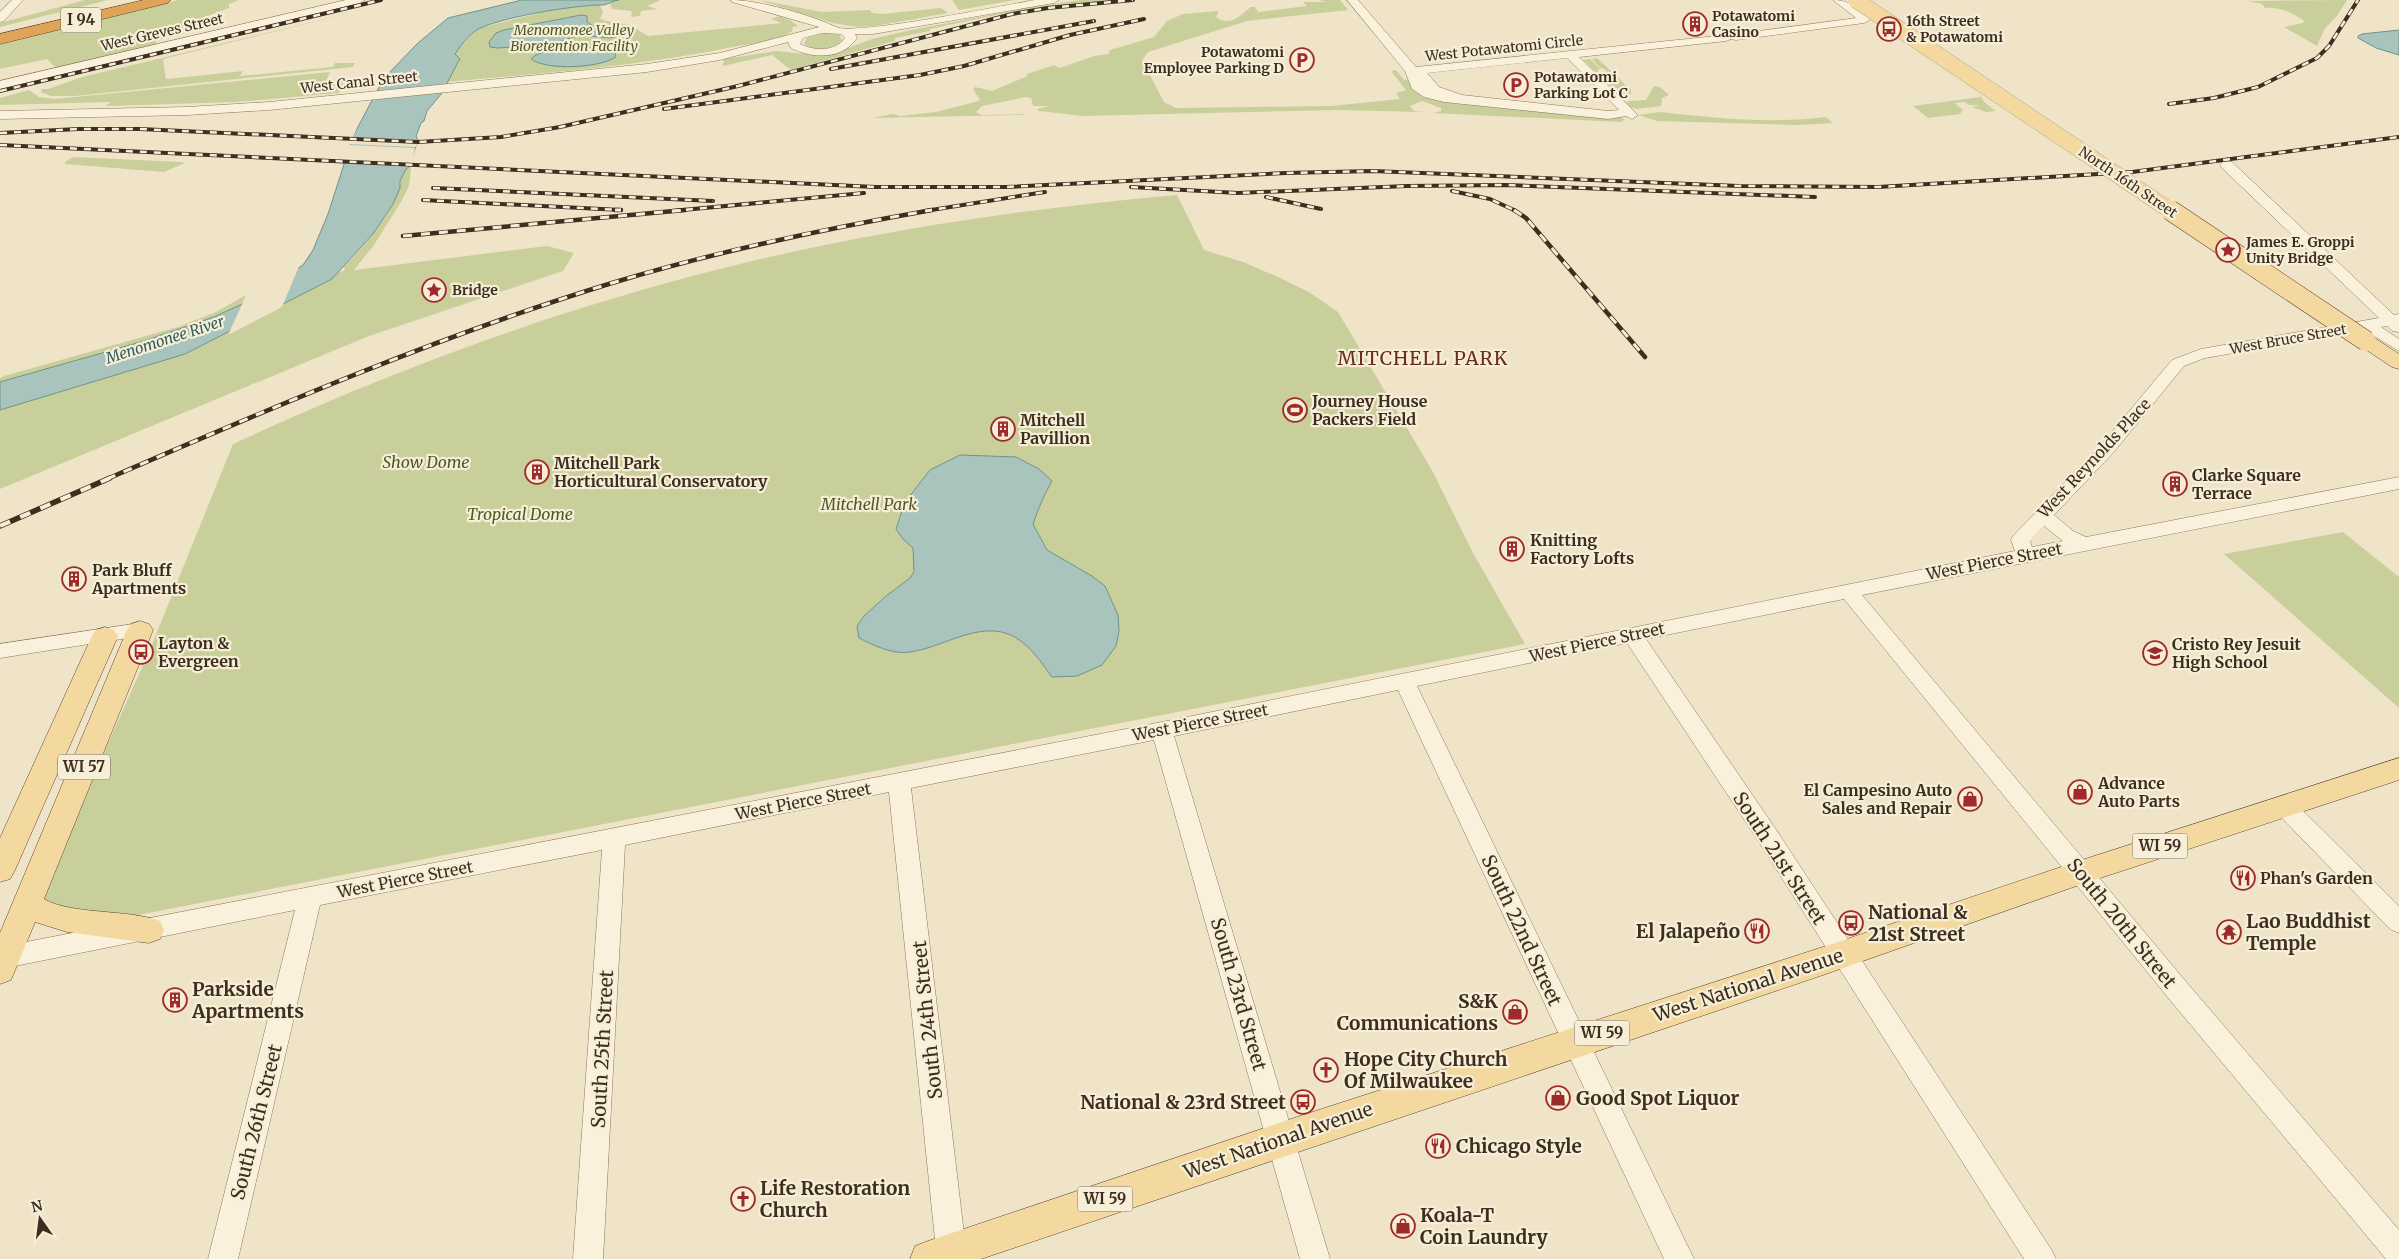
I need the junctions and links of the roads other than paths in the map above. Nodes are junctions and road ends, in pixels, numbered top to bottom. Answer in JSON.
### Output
{"nodes":[{"id":1,"x":18,"y":0,"type":"edge"},
{"id":2,"x":113,"y":0,"type":"edge"},
{"id":3,"x":137,"y":0,"type":"edge"},
{"id":4,"x":162,"y":0,"type":"edge"},
{"id":5,"x":360,"y":0,"type":"edge"},
{"id":6,"x":736,"y":0,"type":"edge"},
{"id":7,"x":1054,"y":0,"type":"edge"},
{"id":8,"x":1352,"y":0,"type":"edge"},
{"id":9,"x":1828,"y":0,"type":"edge"},
{"id":10,"x":1838,"y":0,"type":"edge"},
{"id":11,"x":1856,"y":0,"type":"edge"},
{"id":12,"x":792,"y":17,"type":"junction"},
{"id":13,"x":1,"y":21,"type":"edge"},
{"id":14,"x":1860,"y":21,"type":"junction"},
{"id":15,"x":927,"y":23,"type":"junction"},
{"id":16,"x":838,"y":30,"type":"junction"},
{"id":17,"x":0,"y":33,"type":"edge"},
{"id":18,"x":802,"y":35,"type":"junction"},
{"id":19,"x":0,"y":39,"type":"edge"},
{"id":20,"x":845,"y":46,"type":"junction"},
{"id":21,"x":804,"y":51,"type":"junction"},
{"id":22,"x":720,"y":56,"type":"junction"},
{"id":23,"x":1571,"y":56,"type":"junction"},
{"id":24,"x":1415,"y":71,"type":"junction"},
{"id":25,"x":0,"y":85,"type":"edge"},
{"id":26,"x":0,"y":116,"type":"edge"},
{"id":27,"x":2227,"y":165,"type":"dead end"},
{"id":28,"x":2396,"y":323,"type":"edge"},
{"id":29,"x":2367,"y":325,"type":"junction"},
{"id":30,"x":2399,"y":346,"type":"edge"},
{"id":31,"x":2178,"y":363,"type":"joint"},
{"id":32,"x":2399,"y":363,"type":"edge"},
{"id":33,"x":2398,"y":484,"type":"edge"},
{"id":34,"x":2043,"y":514,"type":"junction"},
{"id":35,"x":2084,"y":543,"type":"junction"},
{"id":36,"x":2026,"y":555,"type":"junction"},
{"id":37,"x":1848,"y":591,"type":"junction"},
{"id":38,"x":140,"y":630,"type":"joint"},
{"id":39,"x":1632,"y":634,"type":"junction"},
{"id":40,"x":105,"y":636,"type":"junction"},
{"id":41,"x":0,"y":652,"type":"edge"},
{"id":42,"x":1404,"y":682,"type":"junction"},
{"id":43,"x":1162,"y":730,"type":"junction"},
{"id":44,"x":2399,"y":769,"type":"edge"},
{"id":45,"x":899,"y":782,"type":"junction"},
{"id":46,"x":2284,"y":806,"type":"junction"},
{"id":47,"x":614,"y":838,"type":"junction"},
{"id":48,"x":0,"y":870,"type":"edge"},
{"id":49,"x":2082,"y":872,"type":"junction"},
{"id":50,"x":310,"y":898,"type":"junction"},
{"id":51,"x":28,"y":904,"type":"junction"},
{"id":52,"x":2399,"y":922,"type":"edge"},
{"id":53,"x":149,"y":930,"type":"junction"},
{"id":54,"x":1843,"y":954,"type":"junction"},
{"id":55,"x":2,"y":962,"type":"edge"},
{"id":56,"x":1574,"y":1041,"type":"junction"},
{"id":57,"x":1282,"y":1139,"type":"junction"},
{"id":58,"x":2399,"y":1252,"type":"edge"},
{"id":59,"x":943,"y":1256,"type":"edge"},
{"id":60,"x":223,"y":1259,"type":"edge"},
{"id":61,"x":588,"y":1259,"type":"edge"},
{"id":62,"x":1316,"y":1259,"type":"edge"},
{"id":63,"x":1679,"y":1259,"type":"edge"},
{"id":64,"x":2041,"y":1259,"type":"edge"}],
"edges":[{"from":1,"to":13,"type":"street"},
{"from":2,"to":13,"type":"highway"},
{"from":3,"to":17,"type":"highway","number":"I 94"},
{"from":4,"to":19,"type":"highway","number":"I 94"},
{"from":5,"to":25,"type":"street","name":"West Greves Street"},
{"from":6,"to":12,"type":"street"},
{"from":7,"to":15,"type":"street"},
{"from":8,"to":24,"type":"street","name":"West Potawatomi Circle"},
{"from":9,"to":14,"type":"street"},
{"from":10,"to":14,"type":"street"},
{"from":11,"to":32,"type":"main road","name":"North 16th Street","bridge":true},
{"from":12,"to":16,"type":"street"},
{"from":12,"to":18,"type":"street"},
{"from":14,"to":23,"type":"street","name":"West Potawatomi Circle"},
{"from":15,"to":16,"type":"street"},
{"from":15,"to":20,"type":"street"},
{"from":16,"to":18,"type":"street","name":"West Canal Street"},
{"from":16,"to":20,"type":"street"},
{"from":18,"to":21,"type":"street"},
{"from":18,"to":22,"type":"street","name":"West Canal Street"},
{"from":20,"to":21,"type":"street","name":"West Canal Street"},
{"from":21,"to":22,"type":"street","name":"West Canal Street"},
{"from":22,"to":26,"type":"street","name":"West Canal Street"},
{"from":23,"to":24,"type":"street","name":"West Potawatomi Circle"},
{"from":23,"to":24,"type":"street"},
{"from":27,"to":28,"type":"street"},
{"from":28,"to":29,"type":"street","name":"West Bruce Street"},
{"from":29,"to":30,"type":"street"},
{"from":29,"to":31,"type":"street","name":"West Bruce Street"},
{"from":31,"to":34,"type":"street","name":"West Reynolds Place"},
{"from":33,"to":35,"type":"street","name":"West Pierce Street"},
{"from":34,"to":35,"type":"street"},
{"from":34,"to":36,"type":"street","name":"West Reynolds Place"},
{"from":35,"to":36,"type":"street","name":"West Pierce Street"},
{"from":36,"to":37,"type":"street","name":"West Pierce Street"},
{"from":37,"to":39,"type":"street","name":"West Pierce Street"},
{"from":37,"to":49,"type":"street","name":"South 20th Street"},
{"from":38,"to":40,"type":"street"},
{"from":38,"to":51,"type":"main road","number":"WI 57"},
{"from":39,"to":42,"type":"street","name":"West Pierce Street"},
{"from":39,"to":54,"type":"street","name":"South 21st Street"},
{"from":40,"to":41,"type":"street"},
{"from":40,"to":48,"type":"main road","number":"WI 57"},
{"from":42,"to":43,"type":"street","name":"West Pierce Street"},
{"from":42,"to":56,"type":"street","name":"South 22nd Street"},
{"from":43,"to":45,"type":"street","name":"West Pierce Street"},
{"from":43,"to":57,"type":"street","name":"South 23rd Street"},
{"from":44,"to":46,"type":"main road","name":"West National Avenue","number":"WI 59"},
{"from":45,"to":47,"type":"street","name":"West Pierce Street"},
{"from":45,"to":59,"type":"street","name":"South 24th Street"},
{"from":46,"to":49,"type":"main road","name":"West National Avenue","number":"WI 59"},
{"from":46,"to":52,"type":"street"},
{"from":47,"to":50,"type":"street","name":"West Pierce Street"},
{"from":47,"to":61,"type":"street","name":"South 25th Street"},
{"from":49,"to":54,"type":"main road","name":"West National Avenue","number":"WI 59"},
{"from":49,"to":58,"type":"street","name":"South 20th Street"},
{"from":50,"to":53,"type":"street","name":"West Pierce Street"},
{"from":50,"to":60,"type":"street","name":"South 26th Street"},
{"from":51,"to":53,"type":"main road"},
{"from":51,"to":55,"type":"main road","number":"WI 57"},
{"from":53,"to":55,"type":"street","name":"West Pierce Street"},
{"from":54,"to":56,"type":"main road","name":"West National Avenue","number":"WI 59"},
{"from":54,"to":64,"type":"street","name":"South 21st Street"},
{"from":56,"to":57,"type":"main road","name":"West National Avenue","number":"WI 59"},
{"from":56,"to":63,"type":"street","name":"South 22nd Street"},
{"from":57,"to":59,"type":"main road","name":"West National Avenue","number":"WI 59"},
{"from":57,"to":62,"type":"street","name":"South 23rd Street"}]}
